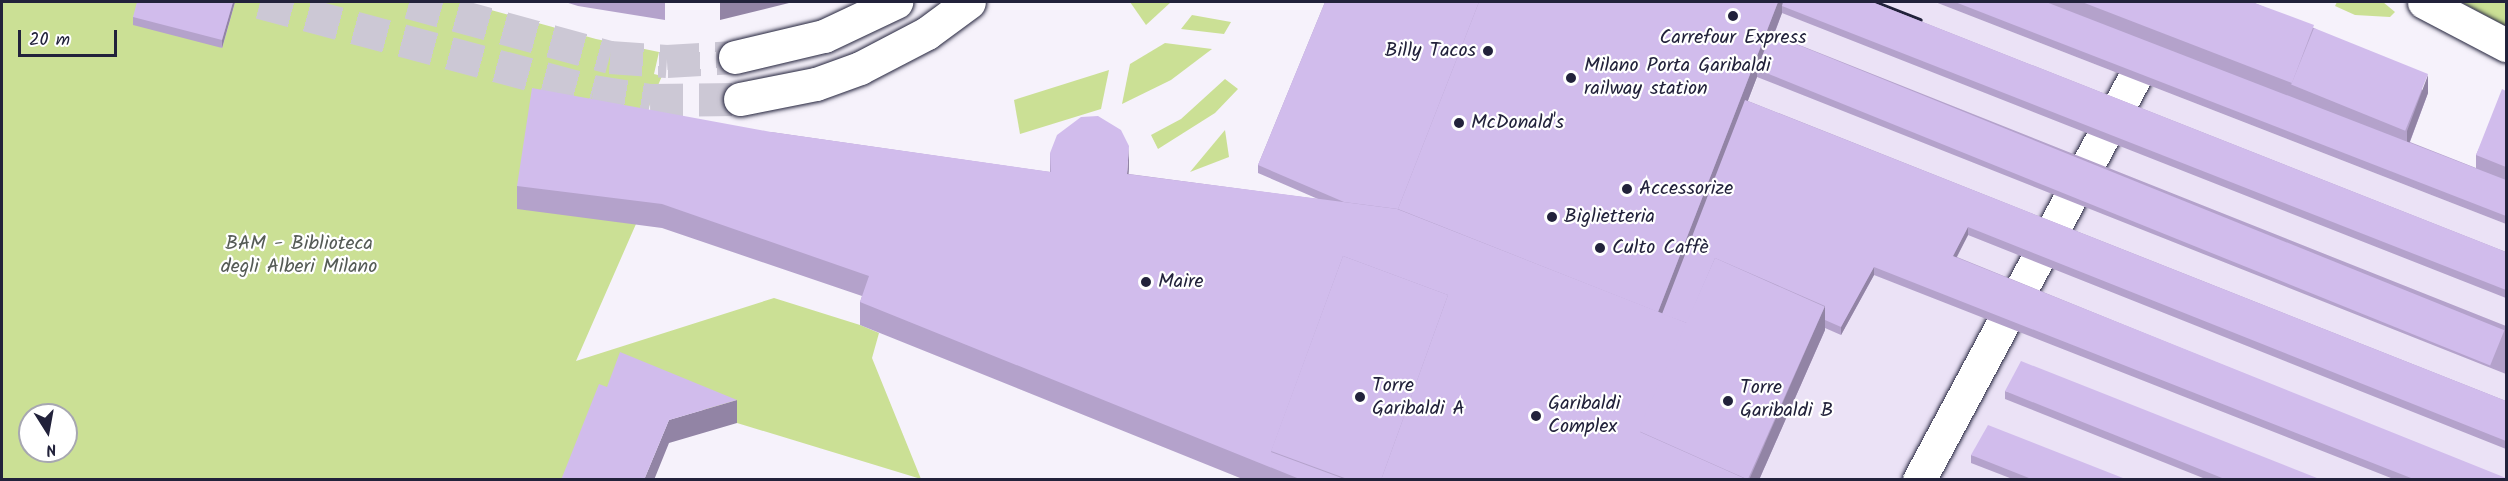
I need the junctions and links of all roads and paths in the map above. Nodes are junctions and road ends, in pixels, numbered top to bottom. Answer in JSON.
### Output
{"nodes":[{"id":1,"x":896,"y":2,"type":"edge"},
{"id":2,"x":969,"y":2,"type":"edge"},
{"id":3,"x":2175,"y":2,"type":"edge"},
{"id":4,"x":2424,"y":2,"type":"edge"},
{"id":5,"x":2506,"y":45,"type":"edge"},
{"id":6,"x":735,"y":57,"type":"tunnel mouth"},
{"id":7,"x":740,"y":99,"type":"tunnel mouth"},
{"id":8,"x":1918,"y":480,"type":"edge"}],
"edges":[{"from":1,"to":6,"type":"street"},
{"from":2,"to":7,"type":"street"},
{"from":3,"to":8,"type":"street"},
{"from":4,"to":5,"type":"street"}]}
